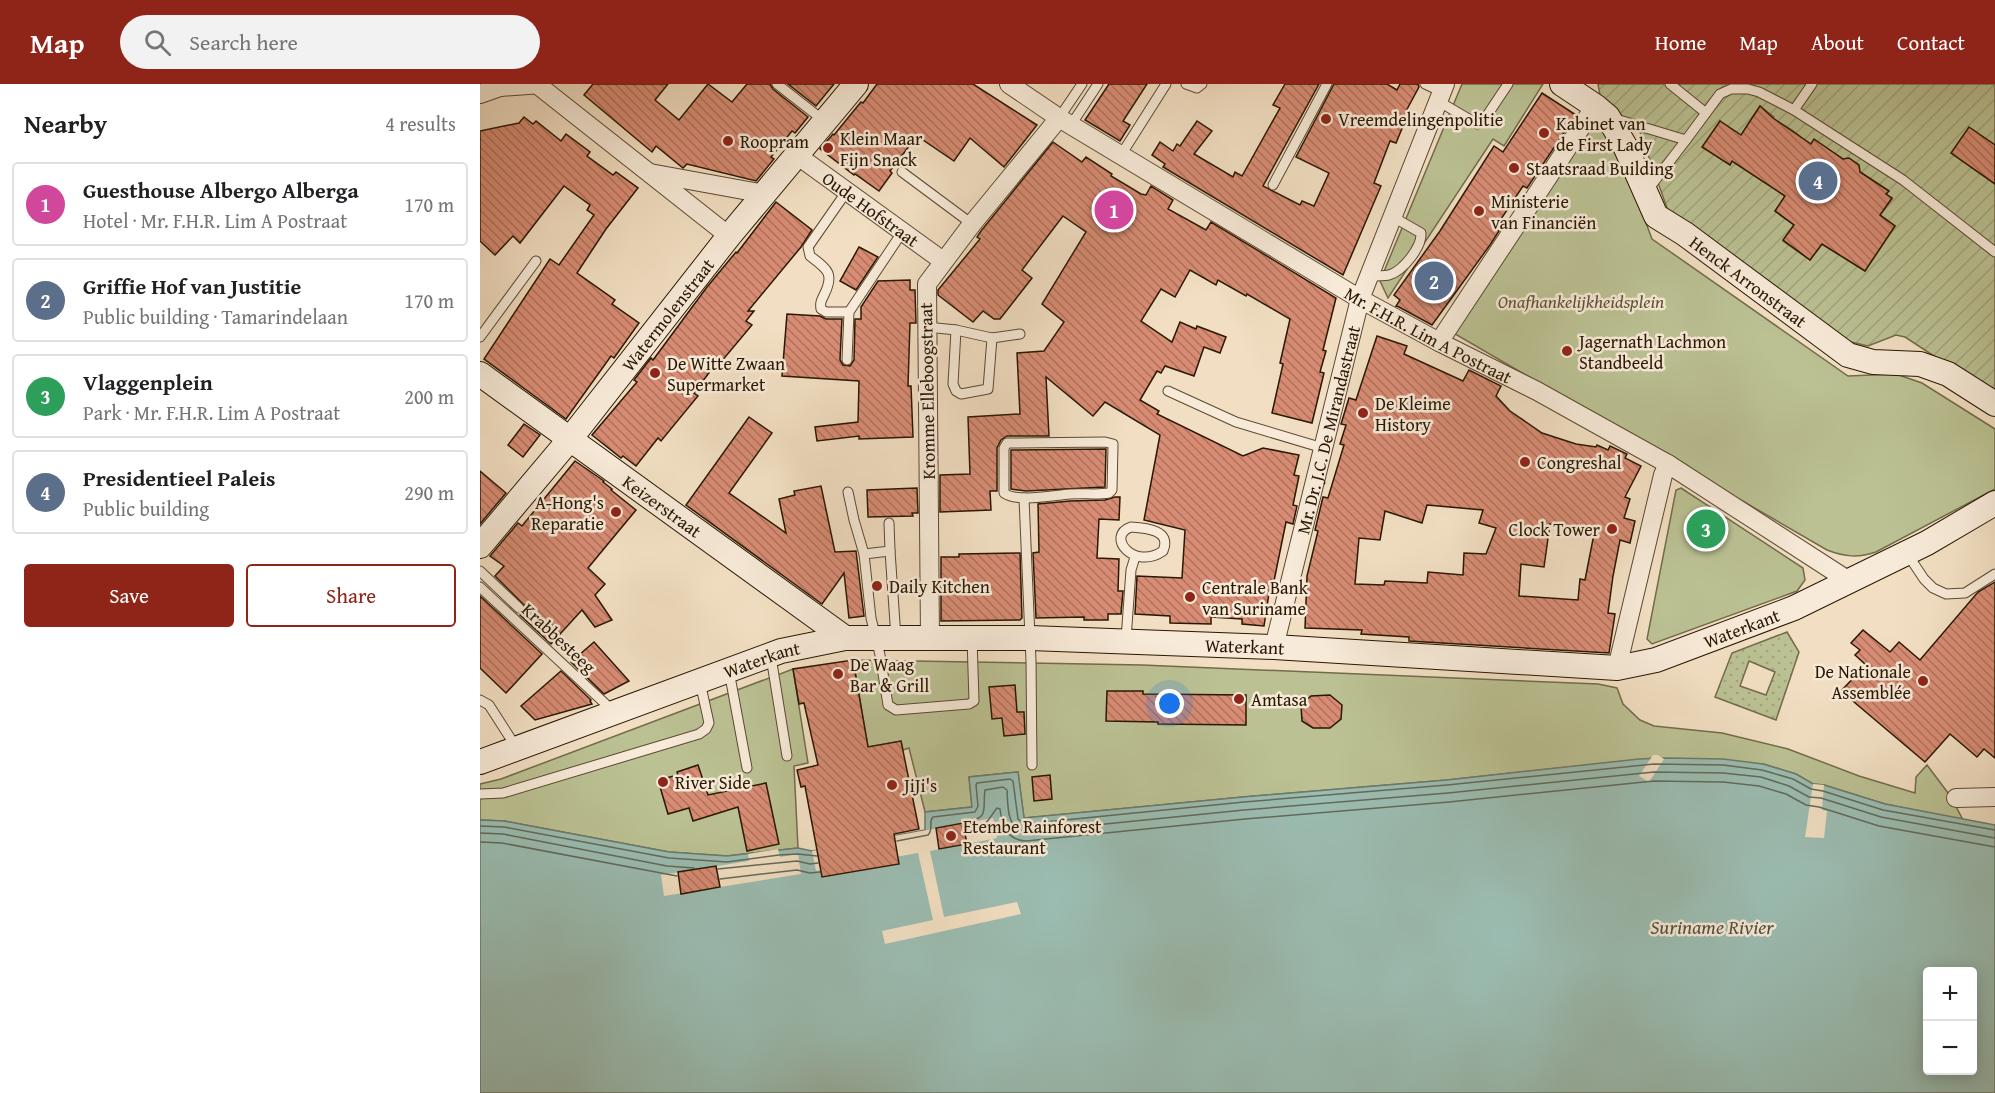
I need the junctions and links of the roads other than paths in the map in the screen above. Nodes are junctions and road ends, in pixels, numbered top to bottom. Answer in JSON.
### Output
{"nodes":[{"id":1,"x":777,"y":84,"type":"edge"},
{"id":2,"x":856,"y":84,"type":"edge"},
{"id":3,"x":1009,"y":84,"type":"edge"},
{"id":4,"x":1082,"y":84,"type":"edge"},
{"id":5,"x":1098,"y":84,"type":"edge"},
{"id":6,"x":1166,"y":84,"type":"edge"},
{"id":7,"x":1186,"y":84,"type":"edge"},
{"id":8,"x":1202,"y":84,"type":"edge"},
{"id":9,"x":1328,"y":84,"type":"edge"},
{"id":10,"x":1425,"y":84,"type":"edge"},
{"id":11,"x":1508,"y":84,"type":"edge"},
{"id":12,"x":1562,"y":84,"type":"edge"},
{"id":13,"x":1670,"y":84,"type":"edge"},
{"id":14,"x":1812,"y":84,"type":"edge"},
{"id":15,"x":541,"y":85,"type":"edge"},
{"id":16,"x":496,"y":86,"type":"edge"},
{"id":17,"x":1442,"y":92,"type":"edge"},
{"id":18,"x":480,"y":94,"type":"edge"},
{"id":19,"x":1794,"y":110,"type":"junction"},
{"id":20,"x":1601,"y":111,"type":"junction"},
{"id":21,"x":1706,"y":113,"type":"junction"},
{"id":22,"x":1065,"y":121,"type":"junction"},
{"id":23,"x":825,"y":122,"type":"junction"},
{"id":24,"x":1686,"y":140,"type":"junction"},
{"id":25,"x":1121,"y":155,"type":"junction"},
{"id":26,"x":798,"y":156,"type":"junction"},
{"id":27,"x":902,"y":172,"type":"dead end"},
{"id":28,"x":648,"y":173,"type":"junction"},
{"id":29,"x":1273,"y":185,"type":"dead end"},
{"id":30,"x":847,"y":191,"type":"junction"},
{"id":31,"x":1646,"y":193,"type":"junction"},
{"id":32,"x":765,"y":194,"type":"junction"},
{"id":33,"x":1393,"y":217,"type":"junction"},
{"id":34,"x":972,"y":224,"type":"junction"},
{"id":35,"x":903,"y":231,"type":"junction"},
{"id":36,"x":729,"y":236,"type":"junction"},
{"id":37,"x":1995,"y":252,"type":"edge"},
{"id":38,"x":536,"y":261,"type":"dead end"},
{"id":39,"x":944,"y":261,"type":"junction"},
{"id":40,"x":1369,"y":276,"type":"junction"},
{"id":41,"x":1360,"y":299,"type":"junction"},
{"id":42,"x":849,"y":312,"type":"junction"},
{"id":43,"x":927,"y":327,"type":"junction"},
{"id":44,"x":956,"y":330,"type":"junction"},
{"id":45,"x":1020,"y":334,"type":"dead end"},
{"id":46,"x":480,"y":337,"type":"edge"},
{"id":47,"x":992,"y":338,"type":"junction"},
{"id":48,"x":1439,"y":342,"type":"junction"},
{"id":49,"x":847,"y":360,"type":"dead end"},
{"id":50,"x":480,"y":374,"type":"edge"},
{"id":51,"x":1168,"y":391,"type":"dead end"},
{"id":52,"x":1995,"y":404,"type":"edge"},
{"id":53,"x":570,"y":439,"type":"junction"},
{"id":54,"x":1323,"y":448,"type":"junction"},
{"id":55,"x":1668,"y":464,"type":"junction"},
{"id":56,"x":848,"y":492,"type":"dead end"},
{"id":57,"x":1024,"y":498,"type":"junction"},
{"id":58,"x":1995,"y":503,"type":"edge"},
{"id":59,"x":889,"y":523,"type":"dead end"},
{"id":60,"x":480,"y":546,"type":"edge"},
{"id":61,"x":890,"y":551,"type":"junction"},
{"id":62,"x":1907,"y":553,"type":"junction"},
{"id":63,"x":864,"y":554,"type":"junction"},
{"id":64,"x":1135,"y":557,"type":"junction"},
{"id":65,"x":480,"y":571,"type":"edge"},
{"id":66,"x":1995,"y":574,"type":"edge"},
{"id":67,"x":1850,"y":581,"type":"junction"},
{"id":68,"x":480,"y":587,"type":"edge"},
{"id":69,"x":519,"y":608,"type":"dead end"},
{"id":70,"x":845,"y":638,"type":"junction"},
{"id":71,"x":886,"y":638,"type":"junction"},
{"id":72,"x":930,"y":638,"type":"junction"},
{"id":73,"x":972,"y":638,"type":"junction"},
{"id":74,"x":1030,"y":638,"type":"junction"},
{"id":75,"x":1126,"y":642,"type":"junction"},
{"id":76,"x":1274,"y":647,"type":"junction"},
{"id":77,"x":771,"y":655,"type":"junction"},
{"id":78,"x":1617,"y":668,"type":"junction"},
{"id":79,"x":729,"y":671,"type":"junction"},
{"id":80,"x":700,"y":682,"type":"junction"},
{"id":81,"x":480,"y":700,"type":"edge"},
{"id":82,"x":616,"y":714,"type":"junction"},
{"id":83,"x":517,"y":749,"type":"junction"},
{"id":84,"x":787,"y":756,"type":"dead end"},
{"id":85,"x":480,"y":762,"type":"edge"},
{"id":86,"x":1032,"y":765,"type":"dead end"},
{"id":87,"x":747,"y":768,"type":"dead end"},
{"id":88,"x":480,"y":794,"type":"edge"},
{"id":89,"x":1995,"y":797,"type":"edge"},
{"id":90,"x":1956,"y":798,"type":"dead end"}],
"edges":[{"from":1,"to":23,"type":"lane"},
{"from":2,"to":23,"type":"main road","name":"Watermolenstraat"},
{"from":3,"to":22,"type":"street","name":"Mr. F.H.R. Lim A Postraat"},
{"from":4,"to":22,"type":"lane"},
{"from":5,"to":22,"type":"lane"},
{"from":6,"to":25,"type":"lane"},
{"from":7,"to":8,"type":"lane"},
{"from":9,"to":29,"type":"lane"},
{"from":10,"to":17,"type":"lane"},
{"from":11,"to":17,"type":"lane"},
{"from":12,"to":20,"type":"main road","name":"Henck Arronstraat"},
{"from":13,"to":21,"type":"lane"},
{"from":14,"to":19,"type":"lane"},
{"from":15,"to":16,"type":"street"},
{"from":15,"to":28,"type":"street"},
{"from":16,"to":18,"type":"street"},
{"from":17,"to":33,"type":"street","name":"Mr. Dr. J.C. De Mirandastraat"},
{"from":19,"to":21,"type":"lane"},
{"from":19,"to":37,"type":"lane"},
{"from":20,"to":24,"type":"lane"},
{"from":20,"to":31,"type":"main road","name":"Henck Arronstraat"},
{"from":20,"to":48,"type":"street"},
{"from":21,"to":24,"type":"lane"},
{"from":22,"to":25,"type":"street","name":"Mr. F.H.R. Lim A Postraat"},
{"from":22,"to":34,"type":"street","name":"Kromme Elleboogstraat"},
{"from":23,"to":26,"type":"main road","name":"Watermolenstraat"},
{"from":24,"to":31,"type":"lane"},
{"from":25,"to":41,"type":"street","name":"Mr. F.H.R. Lim A Postraat"},
{"from":26,"to":30,"type":"street","name":"Oude Hofstraat"},
{"from":26,"to":32,"type":"main road","name":"Watermolenstraat"},
{"from":27,"to":34,"type":"lane"},
{"from":28,"to":32,"type":"street"},
{"from":28,"to":36,"type":"street"},
{"from":30,"to":35,"type":"street","name":"Oude Hofstraat"},
{"from":30,"to":42,"type":"lane"},
{"from":31,"to":52,"type":"main road","name":"Henck Arronstraat"},
{"from":32,"to":36,"type":"main road","name":"Watermolenstraat"},
{"from":33,"to":40,"type":"street","name":"Mr. Dr. J.C. De Mirandastraat"},
{"from":33,"to":40,"type":"lane"},
{"from":34,"to":39,"type":"street","name":"Kromme Elleboogstraat"},
{"from":35,"to":39,"type":"street","name":"Oude Hofstraat"},
{"from":35,"to":42,"type":"lane"},
{"from":36,"to":53,"type":"main road","name":"Watermolenstraat"},
{"from":38,"to":46,"type":"lane"},
{"from":39,"to":43,"type":"street","name":"Kromme Elleboogstraat"},
{"from":40,"to":41,"type":"street","name":"Mr. Dr. J.C. De Mirandastraat"},
{"from":41,"to":48,"type":"street","name":"Mr. F.H.R. Lim A Postraat"},
{"from":41,"to":54,"type":"street","name":"Mr. Dr. J.C. De Mirandastraat"},
{"from":42,"to":49,"type":"lane"},
{"from":43,"to":44,"type":"lane"},
{"from":43,"to":72,"type":"street","name":"Kromme Elleboogstraat"},
{"from":44,"to":47,"type":"lane"},
{"from":44,"to":47,"type":"lane"},
{"from":45,"to":47,"type":"lane"},
{"from":48,"to":55,"type":"street","name":"Mr. F.H.R. Lim A Postraat"},
{"from":50,"to":53,"type":"main road","name":"Keizerstraat"},
{"from":51,"to":54,"type":"lane"},
{"from":53,"to":60,"type":"main road","name":"Watermolenstraat"},
{"from":53,"to":70,"type":"main road","name":"Keizerstraat"},
{"from":54,"to":76,"type":"street","name":"Mr. Dr. J.C. De Mirandastraat"},
{"from":55,"to":67,"type":"street","name":"Mr. F.H.R. Lim A Postraat"},
{"from":55,"to":78,"type":"street"},
{"from":56,"to":63,"type":"lane"},
{"from":57,"to":57,"type":"lane"},
{"from":57,"to":74,"type":"lane"},
{"from":58,"to":62,"type":"main road","name":"Waterkant"},
{"from":59,"to":61,"type":"lane"},
{"from":61,"to":63,"type":"lane"},
{"from":61,"to":71,"type":"lane"},
{"from":62,"to":66,"type":"lane"},
{"from":62,"to":67,"type":"main road","name":"Waterkant"},
{"from":63,"to":71,"type":"lane"},
{"from":64,"to":64,"type":"lane"},
{"from":64,"to":75,"type":"lane"},
{"from":65,"to":69,"type":"lane"},
{"from":67,"to":78,"type":"main road","name":"Waterkant"},
{"from":68,"to":82,"type":"lane","name":"Krabbesteeg"},
{"from":70,"to":71,"type":"main road","name":"Waterkant"},
{"from":70,"to":77,"type":"main road","name":"Waterkant"},
{"from":71,"to":72,"type":"main road","name":"Waterkant"},
{"from":71,"to":73,"type":"lane"},
{"from":72,"to":73,"type":"main road","name":"Waterkant"},
{"from":73,"to":74,"type":"main road","name":"Waterkant"},
{"from":74,"to":75,"type":"main road","name":"Waterkant"},
{"from":74,"to":86,"type":"lane"},
{"from":75,"to":76,"type":"main road","name":"Waterkant"},
{"from":76,"to":78,"type":"main road","name":"Waterkant"},
{"from":77,"to":79,"type":"main road","name":"Waterkant"},
{"from":77,"to":84,"type":"lane"},
{"from":79,"to":80,"type":"main road","name":"Waterkant"},
{"from":79,"to":87,"type":"lane"},
{"from":80,"to":82,"type":"main road","name":"Waterkant"},
{"from":80,"to":88,"type":"lane"},
{"from":81,"to":83,"type":"lane"},
{"from":82,"to":83,"type":"main road","name":"Waterkant"},
{"from":83,"to":85,"type":"main road","name":"Waterkant"},
{"from":89,"to":90,"type":"street"}]}
